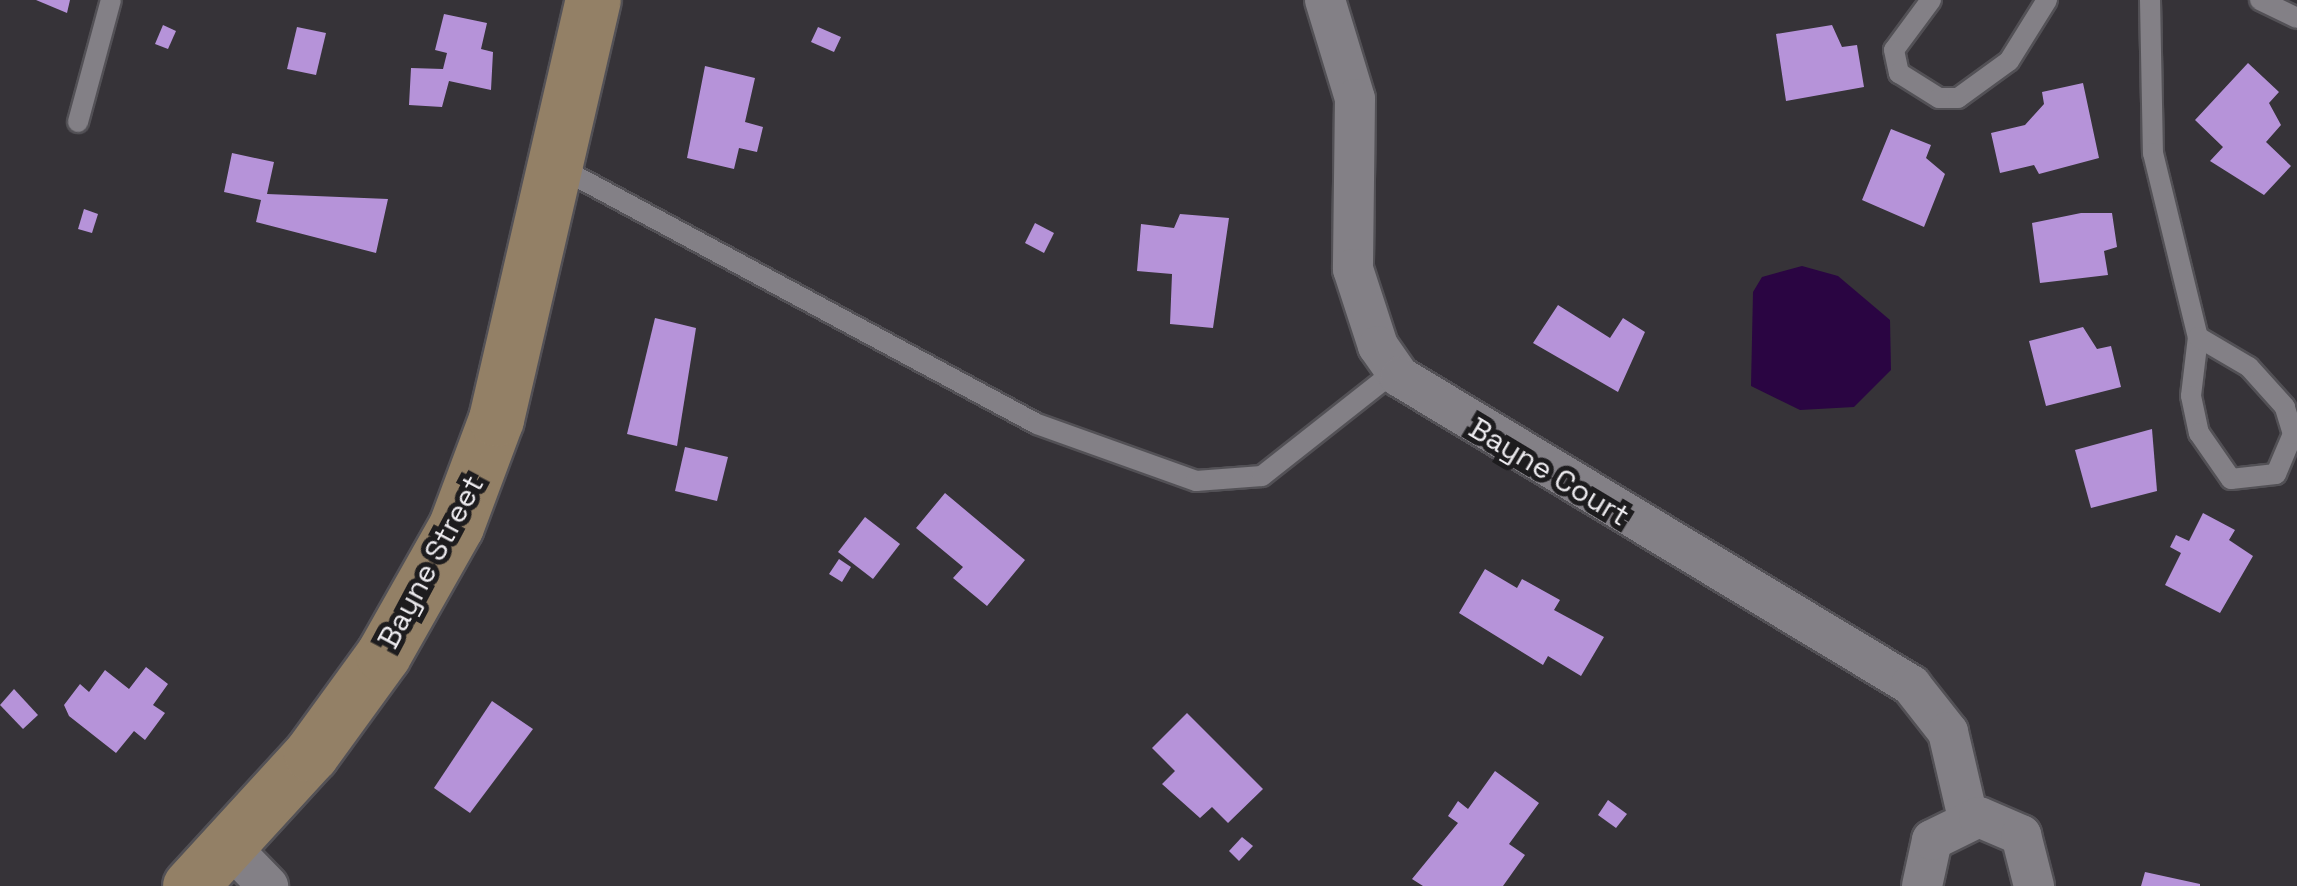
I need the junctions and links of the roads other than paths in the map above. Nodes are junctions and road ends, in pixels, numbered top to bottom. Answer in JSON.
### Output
{"nodes":[{"id":1,"x":111,"y":0,"type":"edge"},
{"id":2,"x":593,"y":0,"type":"edge"},
{"id":3,"x":1325,"y":0,"type":"edge"},
{"id":4,"x":1931,"y":0,"type":"edge"},
{"id":5,"x":2046,"y":0,"type":"edge"},
{"id":6,"x":2150,"y":0,"type":"edge"},
{"id":7,"x":2260,"y":0,"type":"edge"},
{"id":8,"x":2297,"y":18,"type":"edge"},
{"id":9,"x":78,"y":122,"type":"dead end"},
{"id":10,"x":555,"y":165,"type":"junction"},
{"id":11,"x":2198,"y":336,"type":"junction"},
{"id":12,"x":1396,"y":372,"type":"junction"},
{"id":13,"x":1968,"y":818,"type":"junction"},
{"id":14,"x":250,"y":867,"type":"edge"},
{"id":15,"x":190,"y":886,"type":"edge"},
{"id":16,"x":1922,"y":886,"type":"edge"},
{"id":17,"x":2034,"y":886,"type":"edge"}],
"edges":[{"from":1,"to":9,"type":"lane"},
{"from":2,"to":10,"type":"street","name":"Bayne Street"},
{"from":3,"to":12,"type":"street","name":"Bayne Court"},
{"from":4,"to":5,"type":"lane"},
{"from":6,"to":11,"type":"lane"},
{"from":7,"to":8,"type":"lane"},
{"from":10,"to":12,"type":"lane"},
{"from":10,"to":14,"type":"street","name":"Bayne Street"},
{"from":11,"to":11,"type":"lane"},
{"from":12,"to":13,"type":"street","name":"Bayne Court"},
{"from":13,"to":16,"type":"street"},
{"from":13,"to":17,"type":"street"},
{"from":14,"to":15,"type":"street","name":"Bayne Street"}]}
